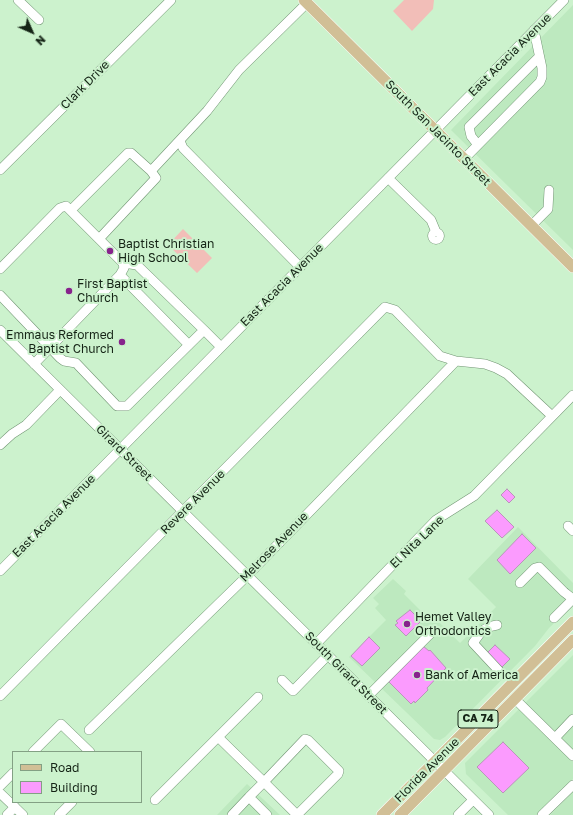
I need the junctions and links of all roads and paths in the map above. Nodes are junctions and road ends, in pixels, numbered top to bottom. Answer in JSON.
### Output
{"nodes":[{"id":1,"x":18,"y":0,"type":"edge"},
{"id":2,"x":171,"y":0,"type":"edge"},
{"id":3,"x":564,"y":0,"type":"edge"},
{"id":4,"x":305,"y":2,"type":"edge"},
{"id":5,"x":39,"y":20,"type":"dead end"},
{"id":6,"x":534,"y":30,"type":"junction"},
{"id":7,"x":539,"y":57,"type":"junction"},
{"id":8,"x":435,"y":130,"type":"junction"},
{"id":9,"x":181,"y":144,"type":"junction"},
{"id":10,"x":478,"y":145,"type":"junction"},
{"id":11,"x":464,"y":159,"type":"junction"},
{"id":12,"x":0,"y":170,"type":"edge"},
{"id":13,"x":151,"y":171,"type":"junction"},
{"id":14,"x":388,"y":178,"type":"junction"},
{"id":15,"x":549,"y":190,"type":"dead end"},
{"id":16,"x":71,"y":210,"type":"junction"},
{"id":17,"x":531,"y":226,"type":"junction"},
{"id":18,"x":436,"y":232,"type":"dead end"},
{"id":19,"x":99,"y":239,"type":"junction"},
{"id":20,"x":123,"y":263,"type":"junction"},
{"id":21,"x":300,"y":267,"type":"junction"},
{"id":22,"x":573,"y":267,"type":"edge"},
{"id":23,"x":0,"y":269,"type":"edge"},
{"id":24,"x":120,"y":275,"type":"junction"},
{"id":25,"x":0,"y":295,"type":"edge"},
{"id":26,"x":0,"y":330,"type":"edge"},
{"id":27,"x":204,"y":330,"type":"junction"},
{"id":28,"x":189,"y":345,"type":"junction"},
{"id":29,"x":51,"y":347,"type":"junction"},
{"id":30,"x":220,"y":347,"type":"junction"},
{"id":31,"x":456,"y":361,"type":"junction"},
{"id":32,"x":34,"y":364,"type":"junction"},
{"id":33,"x":60,"y":390,"type":"junction"},
{"id":34,"x":573,"y":395,"type":"edge"},
{"id":35,"x":552,"y":416,"type":"junction"},
{"id":36,"x":0,"y":445,"type":"edge"},
{"id":37,"x":120,"y":449,"type":"junction"},
{"id":38,"x":184,"y":512,"type":"junction"},
{"id":39,"x":0,"y":569,"type":"edge"},
{"id":40,"x":247,"y":576,"type":"junction"},
{"id":41,"x":520,"y":583,"type":"dead end"},
{"id":42,"x":573,"y":599,"type":"edge"},
{"id":43,"x":554,"y":618,"type":"dead end"},
{"id":44,"x":573,"y":622,"type":"edge"},
{"id":45,"x":497,"y":625,"type":"dead end"},
{"id":46,"x":431,"y":633,"type":"dead end"},
{"id":47,"x":573,"y":640,"type":"edge"},
{"id":48,"x":316,"y":644,"type":"junction"},
{"id":49,"x":328,"y":655,"type":"junction"},
{"id":50,"x":501,"y":673,"type":"dead end"},
{"id":51,"x":282,"y":680,"type":"dead end"},
{"id":52,"x":0,"y":696,"type":"edge"},
{"id":53,"x":368,"y":696,"type":"junction"},
{"id":54,"x":258,"y":698,"type":"dead end"},
{"id":55,"x":515,"y":699,"type":"junction"},
{"id":56,"x":573,"y":719,"type":"edge"},
{"id":57,"x":89,"y":730,"type":"dead end"},
{"id":58,"x":219,"y":738,"type":"junction"},
{"id":59,"x":555,"y":738,"type":"junction"},
{"id":60,"x":34,"y":751,"type":"edge"},
{"id":61,"x":89,"y":751,"type":"edge"},
{"id":62,"x":572,"y":754,"type":"edge"},
{"id":63,"x":435,"y":762,"type":"junction"},
{"id":64,"x":444,"y":771,"type":"junction"},
{"id":65,"x":12,"y":774,"type":"edge"},
{"id":66,"x":264,"y":782,"type":"junction"},
{"id":67,"x":573,"y":785,"type":"edge"},
{"id":68,"x":0,"y":786,"type":"edge"},
{"id":69,"x":0,"y":793,"type":"edge"},
{"id":70,"x":250,"y":797,"type":"junction"},
{"id":71,"x":155,"y":800,"type":"dead end"},
{"id":72,"x":473,"y":800,"type":"junction"},
{"id":73,"x":71,"y":803,"type":"edge"},
{"id":74,"x":15,"y":807,"type":"junction"},
{"id":75,"x":7,"y":815,"type":"edge"},
{"id":76,"x":23,"y":815,"type":"edge"},
{"id":77,"x":59,"y":815,"type":"edge"},
{"id":78,"x":232,"y":815,"type":"edge"},
{"id":79,"x":267,"y":815,"type":"edge"},
{"id":80,"x":297,"y":815,"type":"edge"},
{"id":81,"x":382,"y":815,"type":"edge"},
{"id":82,"x":400,"y":815,"type":"edge"},
{"id":83,"x":458,"y":815,"type":"edge"},
{"id":84,"x":489,"y":815,"type":"edge"},
{"id":85,"x":542,"y":815,"type":"edge"}],
"edges":[{"from":1,"to":5,"type":"street"},
{"from":2,"to":12,"type":"street","name":"Clark Drive"},
{"from":3,"to":6,"type":"street","name":"East Acacia Avenue"},
{"from":4,"to":8,"type":"main road","name":"South San Jacinto Street"},
{"from":4,"to":9,"type":"street"},
{"from":6,"to":7,"type":"street"},
{"from":6,"to":8,"type":"street","name":"East Acacia Avenue"},
{"from":7,"to":10,"type":"street"},
{"from":7,"to":10,"type":"street"},
{"from":8,"to":11,"type":"main road","name":"South San Jacinto Street"},
{"from":8,"to":14,"type":"street","name":"East Acacia Avenue"},
{"from":9,"to":13,"type":"street"},
{"from":9,"to":21,"type":"street"},
{"from":10,"to":11,"type":"street"},
{"from":11,"to":17,"type":"main road","name":"South San Jacinto Street"},
{"from":13,"to":16,"type":"street"},
{"from":13,"to":19,"type":"street"},
{"from":14,"to":18,"type":"street"},
{"from":14,"to":21,"type":"street","name":"East Acacia Avenue"},
{"from":15,"to":17,"type":"street"},
{"from":16,"to":19,"type":"street"},
{"from":16,"to":23,"type":"street"},
{"from":17,"to":22,"type":"main road","name":"South San Jacinto Street"},
{"from":19,"to":20,"type":"street"},
{"from":20,"to":24,"type":"street"},
{"from":20,"to":27,"type":"street"},
{"from":21,"to":30,"type":"street","name":"East Acacia Avenue"},
{"from":24,"to":28,"type":"street"},
{"from":24,"to":29,"type":"street"},
{"from":25,"to":29,"type":"street"},
{"from":26,"to":32,"type":"street","name":"Girard Street"},
{"from":27,"to":28,"type":"street"},
{"from":27,"to":30,"type":"street"},
{"from":28,"to":29,"type":"street"},
{"from":29,"to":32,"type":"street"},
{"from":30,"to":37,"type":"street","name":"East Acacia Avenue"},
{"from":31,"to":35,"type":"street"},
{"from":31,"to":38,"type":"street","name":"Revere Avenue"},
{"from":31,"to":40,"type":"street","name":"Melrose Avenue"},
{"from":32,"to":33,"type":"street","name":"Girard Street"},
{"from":33,"to":36,"type":"street"},
{"from":33,"to":37,"type":"street","name":"Girard Street"},
{"from":34,"to":35,"type":"street","name":"El Nita Lane"},
{"from":35,"to":48,"type":"street","name":"El Nita Lane"},
{"from":37,"to":38,"type":"street","name":"Girard Street"},
{"from":37,"to":39,"type":"street","name":"East Acacia Avenue"},
{"from":38,"to":40,"type":"street","name":"Girard Street"},
{"from":38,"to":52,"type":"street","name":"Revere Avenue"},
{"from":40,"to":48,"type":"street","name":"South Girard Street"},
{"from":40,"to":57,"type":"street","name":"Melrose Avenue"},
{"from":41,"to":42,"type":"street"},
{"from":42,"to":43,"type":"street"},
{"from":44,"to":63,"type":"main road","name":"Florida Avenue","number":"CA 74"},
{"from":45,"to":50,"type":"street"},
{"from":46,"to":53,"type":"street"},
{"from":47,"to":55,"type":"main road","name":"Florida Avenue","number":"CA 74"},
{"from":48,"to":49,"type":"street","name":"South Girard Street"},
{"from":49,"to":51,"type":"street"},
{"from":49,"to":53,"type":"street","name":"South Girard Street"},
{"from":53,"to":63,"type":"street","name":"South Girard Street"},
{"from":54,"to":58,"type":"street"},
{"from":55,"to":59,"type":"street"},
{"from":55,"to":64,"type":"main road","name":"Florida Avenue","number":"CA 74"},
{"from":56,"to":59,"type":"street"},
{"from":58,"to":66,"type":"street"},
{"from":58,"to":71,"type":"street"},
{"from":59,"to":62,"type":"street"},
{"from":60,"to":61,"type":"street"},
{"from":63,"to":64,"type":"street","name":"South Girard Street"},
{"from":63,"to":81,"type":"main road","name":"Florida Avenue","number":"CA 74"},
{"from":64,"to":72,"type":"street"},
{"from":64,"to":82,"type":"main road","name":"Florida Avenue","number":"CA 74"},
{"from":65,"to":68,"type":"street"},
{"from":66,"to":70,"type":"street"},
{"from":66,"to":80,"type":"street"},
{"from":66,"to":80,"type":"street"},
{"from":67,"to":85,"type":"street"},
{"from":69,"to":74,"type":"street"},
{"from":70,"to":78,"type":"street"},
{"from":70,"to":79,"type":"street"},
{"from":72,"to":83,"type":"street"},
{"from":72,"to":84,"type":"street"},
{"from":73,"to":77,"type":"street"},
{"from":74,"to":75,"type":"street"},
{"from":74,"to":76,"type":"street"}]}
